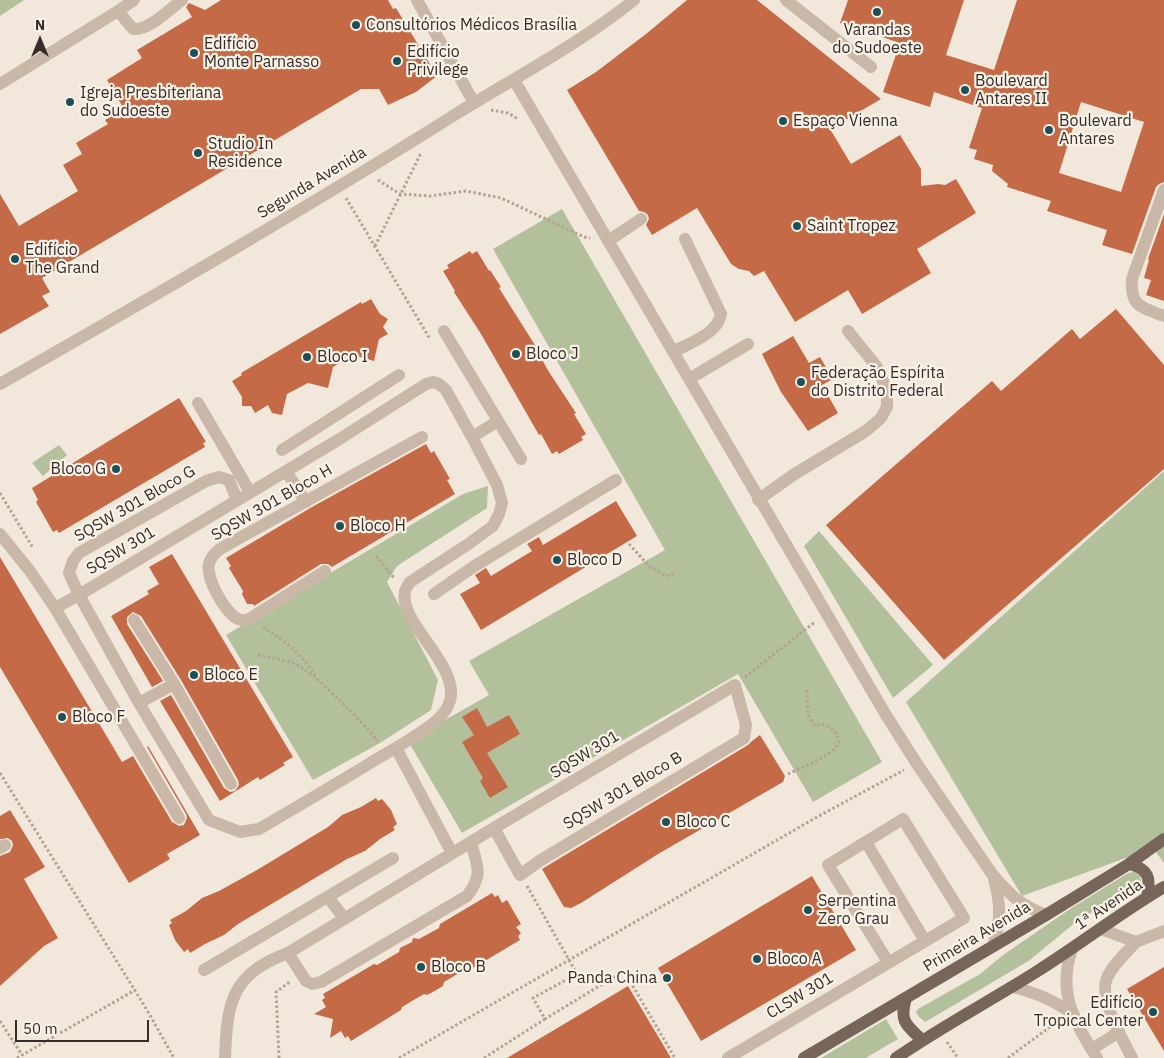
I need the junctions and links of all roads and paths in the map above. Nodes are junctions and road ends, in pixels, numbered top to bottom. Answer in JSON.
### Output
{"nodes":[{"id":1,"x":134,"y":0,"type":"edge"},
{"id":2,"x":182,"y":0,"type":"edge"},
{"id":3,"x":417,"y":0,"type":"edge"},
{"id":4,"x":634,"y":0,"type":"edge"},
{"id":5,"x":786,"y":0,"type":"edge"},
{"id":6,"x":118,"y":11,"type":"junction"},
{"id":7,"x":871,"y":67,"type":"dead end"},
{"id":8,"x":514,"y":80,"type":"junction"},
{"id":9,"x":0,"y":84,"type":"edge"},
{"id":10,"x":474,"y":103,"type":"junction"},
{"id":11,"x":487,"y":112,"type":"dead end"},
{"id":12,"x":520,"y":122,"type":"dead end"},
{"id":13,"x":431,"y":130,"type":"junction"},
{"id":14,"x":365,"y":171,"type":"junction"},
{"id":15,"x":1164,"y":190,"type":"edge"},
{"id":16,"x":344,"y":194,"type":"dead end"},
{"id":17,"x":400,"y":194,"type":"junction"},
{"id":18,"x":642,"y":220,"type":"dead end"},
{"id":19,"x":584,"y":229,"type":"dead end"},
{"id":20,"x":589,"y":238,"type":"junction"},
{"id":21,"x":685,"y":239,"type":"dead end"},
{"id":22,"x":608,"y":241,"type":"junction"},
{"id":23,"x":594,"y":246,"type":"dead end"},
{"id":24,"x":375,"y":247,"type":"junction"},
{"id":25,"x":1164,"y":316,"type":"edge"},
{"id":26,"x":444,"y":331,"type":"dead end"},
{"id":27,"x":848,"y":331,"type":"dead end"},
{"id":28,"x":432,"y":344,"type":"dead end"},
{"id":29,"x":748,"y":344,"type":"dead end"},
{"id":30,"x":672,"y":352,"type":"junction"},
{"id":31,"x":400,"y":375,"type":"dead end"},
{"id":32,"x":689,"y":380,"type":"junction"},
{"id":33,"x":0,"y":384,"type":"edge"},
{"id":34,"x":198,"y":403,"type":"dead end"},
{"id":35,"x":326,"y":421,"type":"junction"},
{"id":36,"x":498,"y":421,"type":"junction"},
{"id":37,"x":422,"y":437,"type":"dead end"},
{"id":38,"x":472,"y":437,"type":"junction"},
{"id":39,"x":338,"y":440,"type":"junction"},
{"id":40,"x":282,"y":450,"type":"dead end"},
{"id":41,"x":521,"y":459,"type":"dead end"},
{"id":42,"x":286,"y":471,"type":"junction"},
{"id":43,"x":616,"y":480,"type":"dead end"},
{"id":44,"x":250,"y":492,"type":"junction"},
{"id":45,"x":0,"y":493,"type":"edge"},
{"id":46,"x":237,"y":500,"type":"junction"},
{"id":47,"x":758,"y":500,"type":"junction"},
{"id":48,"x":306,"y":502,"type":"junction"},
{"id":49,"x":0,"y":534,"type":"edge"},
{"id":50,"x":629,"y":544,"type":"dead end"},
{"id":51,"x":467,"y":545,"type":"junction"},
{"id":52,"x":33,"y":549,"type":"dead end"},
{"id":53,"x":376,"y":556,"type":"dead end"},
{"id":54,"x":473,"y":567,"type":"junction"},
{"id":55,"x":325,"y":571,"type":"dead end"},
{"id":56,"x":676,"y":573,"type":"dead end"},
{"id":57,"x":405,"y":592,"type":"junction"},
{"id":58,"x":434,"y":594,"type":"dead end"},
{"id":59,"x":79,"y":595,"type":"junction"},
{"id":60,"x":55,"y":608,"type":"junction"},
{"id":61,"x":814,"y":615,"type":"dead end"},
{"id":62,"x":249,"y":619,"type":"junction"},
{"id":63,"x":134,"y":620,"type":"dead end"},
{"id":64,"x":258,"y":655,"type":"dead end"},
{"id":65,"x":319,"y":681,"type":"junction"},
{"id":66,"x":174,"y":684,"type":"junction"},
{"id":67,"x":736,"y":685,"type":"junction"},
{"id":68,"x":807,"y":689,"type":"dead end"},
{"id":69,"x":139,"y":703,"type":"junction"},
{"id":70,"x":392,"y":750,"type":"junction"},
{"id":71,"x":917,"y":764,"type":"junction"},
{"id":72,"x":0,"y":773,"type":"edge"},
{"id":73,"x":788,"y":774,"type":"dead end"},
{"id":74,"x":231,"y":784,"type":"dead end"},
{"id":75,"x":179,"y":818,"type":"dead end"},
{"id":76,"x":494,"y":828,"type":"junction"},
{"id":77,"x":1164,"y":839,"type":"edge"},
{"id":78,"x":471,"y":842,"type":"junction"},
{"id":79,"x":866,"y":842,"type":"junction"},
{"id":80,"x":452,"y":853,"type":"junction"},
{"id":81,"x":393,"y":858,"type":"dead end"},
{"id":82,"x":1129,"y":864,"type":"junction"},
{"id":83,"x":992,"y":874,"type":"junction"},
{"id":84,"x":520,"y":875,"type":"junction"},
{"id":85,"x":1164,"y":888,"type":"edge"},
{"id":86,"x":328,"y":897,"type":"junction"},
{"id":87,"x":1147,"y":897,"type":"junction"},
{"id":88,"x":1046,"y":915,"type":"junction"},
{"id":89,"x":344,"y":918,"type":"junction"},
{"id":90,"x":1100,"y":929,"type":"junction"},
{"id":91,"x":1164,"y":931,"type":"edge"},
{"id":92,"x":925,"y":941,"type":"junction"},
{"id":93,"x":1136,"y":942,"type":"junction"},
{"id":94,"x":993,"y":946,"type":"junction"},
{"id":95,"x":1072,"y":949,"type":"junction"},
{"id":96,"x":288,"y":953,"type":"junction"},
{"id":97,"x":569,"y":958,"type":"junction"},
{"id":98,"x":888,"y":962,"type":"junction"},
{"id":99,"x":204,"y":970,"type":"dead end"},
{"id":100,"x":302,"y":974,"type":"junction"},
{"id":101,"x":1013,"y":987,"type":"junction"},
{"id":102,"x":135,"y":990,"type":"junction"},
{"id":103,"x":906,"y":998,"type":"junction"},
{"id":104,"x":1072,"y":1013,"type":"junction"},
{"id":105,"x":545,"y":1019,"type":"junction"},
{"id":106,"x":0,"y":1020,"type":"edge"},
{"id":107,"x":1119,"y":1032,"type":"junction"},
{"id":108,"x":922,"y":1040,"type":"junction"},
{"id":109,"x":1094,"y":1054,"type":"edge"},
{"id":110,"x":22,"y":1055,"type":"junction"},
{"id":111,"x":17,"y":1058,"type":"edge"},
{"id":112,"x":174,"y":1058,"type":"edge"},
{"id":113,"x":226,"y":1058,"type":"edge"},
{"id":114,"x":279,"y":1058,"type":"edge"},
{"id":115,"x":399,"y":1058,"type":"edge"},
{"id":116,"x":484,"y":1058,"type":"edge"},
{"id":117,"x":675,"y":1058,"type":"edge"},
{"id":118,"x":728,"y":1058,"type":"edge"},
{"id":119,"x":804,"y":1058,"type":"edge"},
{"id":120,"x":896,"y":1058,"type":"edge"},
{"id":121,"x":1008,"y":1058,"type":"edge"},
{"id":122,"x":1132,"y":1058,"type":"edge"}],
"edges":[{"from":1,"to":6,"type":"street"},
{"from":2,"to":6,"type":"street"},
{"from":3,"to":10,"type":"street"},
{"from":4,"to":8,"type":"street","name":"Segunda Avenida"},
{"from":5,"to":7,"type":"street"},
{"from":6,"to":9,"type":"street"},
{"from":8,"to":10,"type":"street","name":"Segunda Avenida"},
{"from":8,"to":22,"type":"street"},
{"from":10,"to":13,"type":"street","name":"Segunda Avenida"},
{"from":11,"to":12,"type":"path"},
{"from":13,"to":14,"type":"street","name":"Segunda Avenida"},
{"from":13,"to":17,"type":"path"},
{"from":14,"to":17,"type":"path"},
{"from":14,"to":33,"type":"street","name":"Segunda Avenida"},
{"from":15,"to":25,"type":"street"},
{"from":16,"to":24,"type":"path"},
{"from":17,"to":20,"type":"path"},
{"from":17,"to":24,"type":"path"},
{"from":18,"to":22,"type":"street"},
{"from":19,"to":20,"type":"path"},
{"from":20,"to":22,"type":"path"},
{"from":20,"to":23,"type":"path"},
{"from":21,"to":30,"type":"street"},
{"from":22,"to":30,"type":"street"},
{"from":24,"to":28,"type":"path"},
{"from":26,"to":36,"type":"street"},
{"from":27,"to":47,"type":"street"},
{"from":29,"to":32,"type":"street"},
{"from":30,"to":32,"type":"street"},
{"from":31,"to":35,"type":"street"},
{"from":32,"to":47,"type":"street"},
{"from":34,"to":44,"type":"street"},
{"from":35,"to":39,"type":"street"},
{"from":35,"to":40,"type":"street"},
{"from":36,"to":38,"type":"street"},
{"from":36,"to":41,"type":"street"},
{"from":37,"to":48,"type":"street","name":"SQSW 301 Bloco H"},
{"from":38,"to":39,"type":"street","name":"SQSW 301"},
{"from":38,"to":51,"type":"street","name":"SQSW 301"},
{"from":39,"to":42,"type":"street","name":"SQSW 301"},
{"from":42,"to":44,"type":"street","name":"SQSW 301"},
{"from":42,"to":48,"type":"street"},
{"from":43,"to":54,"type":"street"},
{"from":44,"to":46,"type":"street","name":"SQSW 301"},
{"from":45,"to":52,"type":"path"},
{"from":46,"to":59,"type":"street","name":"SQSW 301"},
{"from":46,"to":59,"type":"street","name":"SQSW 301 Bloco G"},
{"from":47,"to":71,"type":"street"},
{"from":48,"to":62,"type":"street","name":"SQSW 301 Bloco H"},
{"from":49,"to":60,"type":"street"},
{"from":50,"to":56,"type":"path"},
{"from":51,"to":54,"type":"street"},
{"from":51,"to":57,"type":"street","name":"SQSW 301"},
{"from":53,"to":57,"type":"path"},
{"from":54,"to":58,"type":"street"},
{"from":55,"to":62,"type":"street"},
{"from":57,"to":70,"type":"street","name":"SQSW 301"},
{"from":59,"to":60,"type":"street"},
{"from":59,"to":69,"type":"street","name":"SQSW 301"},
{"from":60,"to":75,"type":"street"},
{"from":61,"to":67,"type":"path"},
{"from":62,"to":65,"type":"path"},
{"from":63,"to":66,"type":"street"},
{"from":64,"to":65,"type":"path"},
{"from":65,"to":70,"type":"path"},
{"from":66,"to":69,"type":"street"},
{"from":66,"to":74,"type":"street"},
{"from":67,"to":76,"type":"street","name":"SQSW 301"},
{"from":67,"to":84,"type":"street","name":"SQSW 301 Bloco B"},
{"from":68,"to":73,"type":"path"},
{"from":69,"to":70,"type":"street","name":"SQSW 301"},
{"from":70,"to":80,"type":"street"},
{"from":71,"to":83,"type":"street"},
{"from":71,"to":97,"type":"path"},
{"from":72,"to":102,"type":"path"},
{"from":76,"to":78,"type":"street","name":"SQSW 301"},
{"from":76,"to":84,"type":"street"},
{"from":77,"to":82,"type":"main road","name":"Primeira Avenida"},
{"from":78,"to":80,"type":"street","name":"SQSW 301"},
{"from":78,"to":100,"type":"street"},
{"from":79,"to":92,"type":"street"},
{"from":79,"to":92,"type":"street","name":"CLSW 301"},
{"from":79,"to":98,"type":"street"},
{"from":80,"to":89,"type":"street","name":"SQSW 301"},
{"from":81,"to":86,"type":"street"},
{"from":82,"to":87,"type":"main road"},
{"from":82,"to":88,"type":"main road","name":"Primeira Avenida"},
{"from":83,"to":88,"type":"street"},
{"from":83,"to":94,"type":"street"},
{"from":84,"to":97,"type":"path"},
{"from":85,"to":87,"type":"main road","name":"1ª Avenida"},
{"from":86,"to":89,"type":"street"},
{"from":86,"to":99,"type":"street"},
{"from":87,"to":90,"type":"main road","name":"1ª Avenida"},
{"from":88,"to":94,"type":"main road","name":"Primeira Avenida"},
{"from":89,"to":96,"type":"street","name":"SQSW 301"},
{"from":90,"to":93,"type":"street"},
{"from":90,"to":95,"type":"main road","name":"1ª Avenida"},
{"from":91,"to":93,"type":"street"},
{"from":92,"to":98,"type":"street","name":"CLSW 301"},
{"from":93,"to":107,"type":"street"},
{"from":94,"to":103,"type":"main road","name":"Primeira Avenida"},
{"from":95,"to":101,"type":"main road"},
{"from":95,"to":104,"type":"street"},
{"from":96,"to":100,"type":"street"},
{"from":96,"to":113,"type":"street","name":"SQSW 301"},
{"from":97,"to":105,"type":"path"},
{"from":97,"to":115,"type":"path"},
{"from":98,"to":118,"type":"street","name":"CLSW 301"},
{"from":100,"to":114,"type":"path"},
{"from":101,"to":104,"type":"street"},
{"from":101,"to":108,"type":"main road"},
{"from":102,"to":110,"type":"path"},
{"from":102,"to":112,"type":"path"},
{"from":103,"to":108,"type":"main road"},
{"from":103,"to":119,"type":"main road","name":"Primeira Avenida"},
{"from":104,"to":109,"type":"street"},
{"from":104,"to":121,"type":"path"},
{"from":105,"to":116,"type":"path"},
{"from":105,"to":117,"type":"path"},
{"from":106,"to":110,"type":"path"},
{"from":107,"to":109,"type":"street"},
{"from":107,"to":122,"type":"street"},
{"from":108,"to":120,"type":"main road"},
{"from":110,"to":111,"type":"path"}]}
